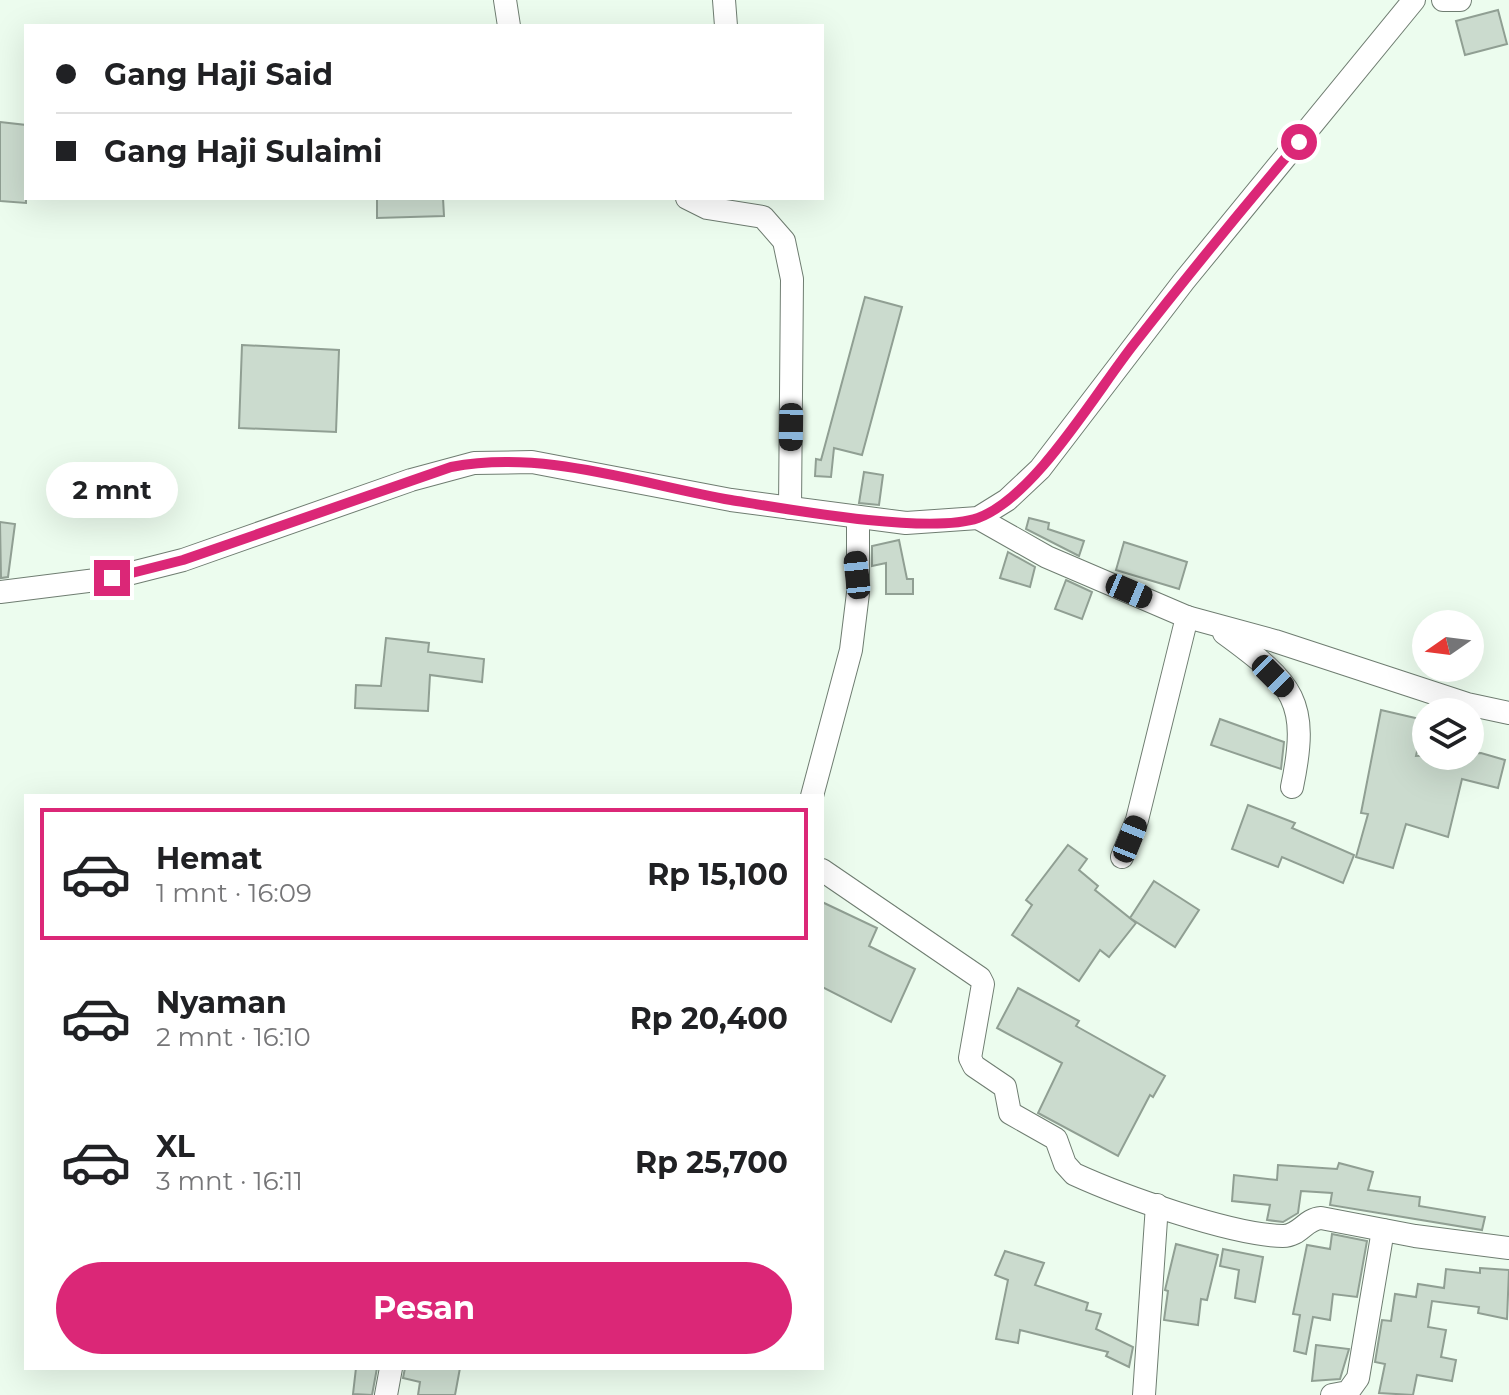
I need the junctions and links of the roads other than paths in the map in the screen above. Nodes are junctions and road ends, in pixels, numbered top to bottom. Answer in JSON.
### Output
{"nodes":[{"id":1,"x":505,"y":0,"type":"edge"},
{"id":2,"x":724,"y":0,"type":"edge"},
{"id":3,"x":1414,"y":0,"type":"edge"},
{"id":4,"x":1443,"y":0,"type":"edge"},
{"id":5,"x":1460,"y":0,"type":"edge"},
{"id":6,"x":509,"y":24,"type":"edge"},
{"id":7,"x":726,"y":24,"type":"edge"},
{"id":8,"x":691,"y":200,"type":"edge"},
{"id":9,"x":743,"y":205,"type":"edge"},
{"id":10,"x":790,"y":508,"type":"junction"},
{"id":11,"x":858,"y":517,"type":"junction"},
{"id":12,"x":978,"y":518,"type":"junction"},
{"id":13,"x":0,"y":592,"type":"edge"},
{"id":14,"x":1187,"y":617,"type":"junction"},
{"id":15,"x":1216,"y":628,"type":"junction"},
{"id":16,"x":1509,"y":713,"type":"edge"},
{"id":17,"x":1292,"y":787,"type":"dead end"},
{"id":18,"x":813,"y":794,"type":"edge"},
{"id":19,"x":1122,"y":857,"type":"dead end"},
{"id":20,"x":824,"y":871,"type":"edge"},
{"id":21,"x":1157,"y":1205,"type":"junction"},
{"id":22,"x":1383,"y":1230,"type":"junction"},
{"id":23,"x":1509,"y":1248,"type":"edge"},
{"id":24,"x":391,"y":1370,"type":"edge"},
{"id":25,"x":386,"y":1395,"type":"edge"},
{"id":26,"x":1144,"y":1395,"type":"edge"},
{"id":27,"x":1332,"y":1395,"type":"edge"}],
"edges":[{"from":1,"to":6,"type":"street"},
{"from":2,"to":7,"type":"street"},
{"from":3,"to":12,"type":"street"},
{"from":4,"to":5,"type":"street"},
{"from":8,"to":9,"type":"street"},
{"from":9,"to":10,"type":"street"},
{"from":10,"to":11,"type":"street"},
{"from":10,"to":13,"type":"street"},
{"from":11,"to":12,"type":"street"},
{"from":11,"to":18,"type":"street"},
{"from":12,"to":14,"type":"street"},
{"from":14,"to":15,"type":"street"},
{"from":14,"to":19,"type":"street"},
{"from":15,"to":16,"type":"street"},
{"from":15,"to":17,"type":"street"},
{"from":20,"to":21,"type":"street"},
{"from":21,"to":22,"type":"street"},
{"from":21,"to":26,"type":"street"},
{"from":22,"to":23,"type":"street"},
{"from":22,"to":27,"type":"street"},
{"from":24,"to":25,"type":"street"}]}
